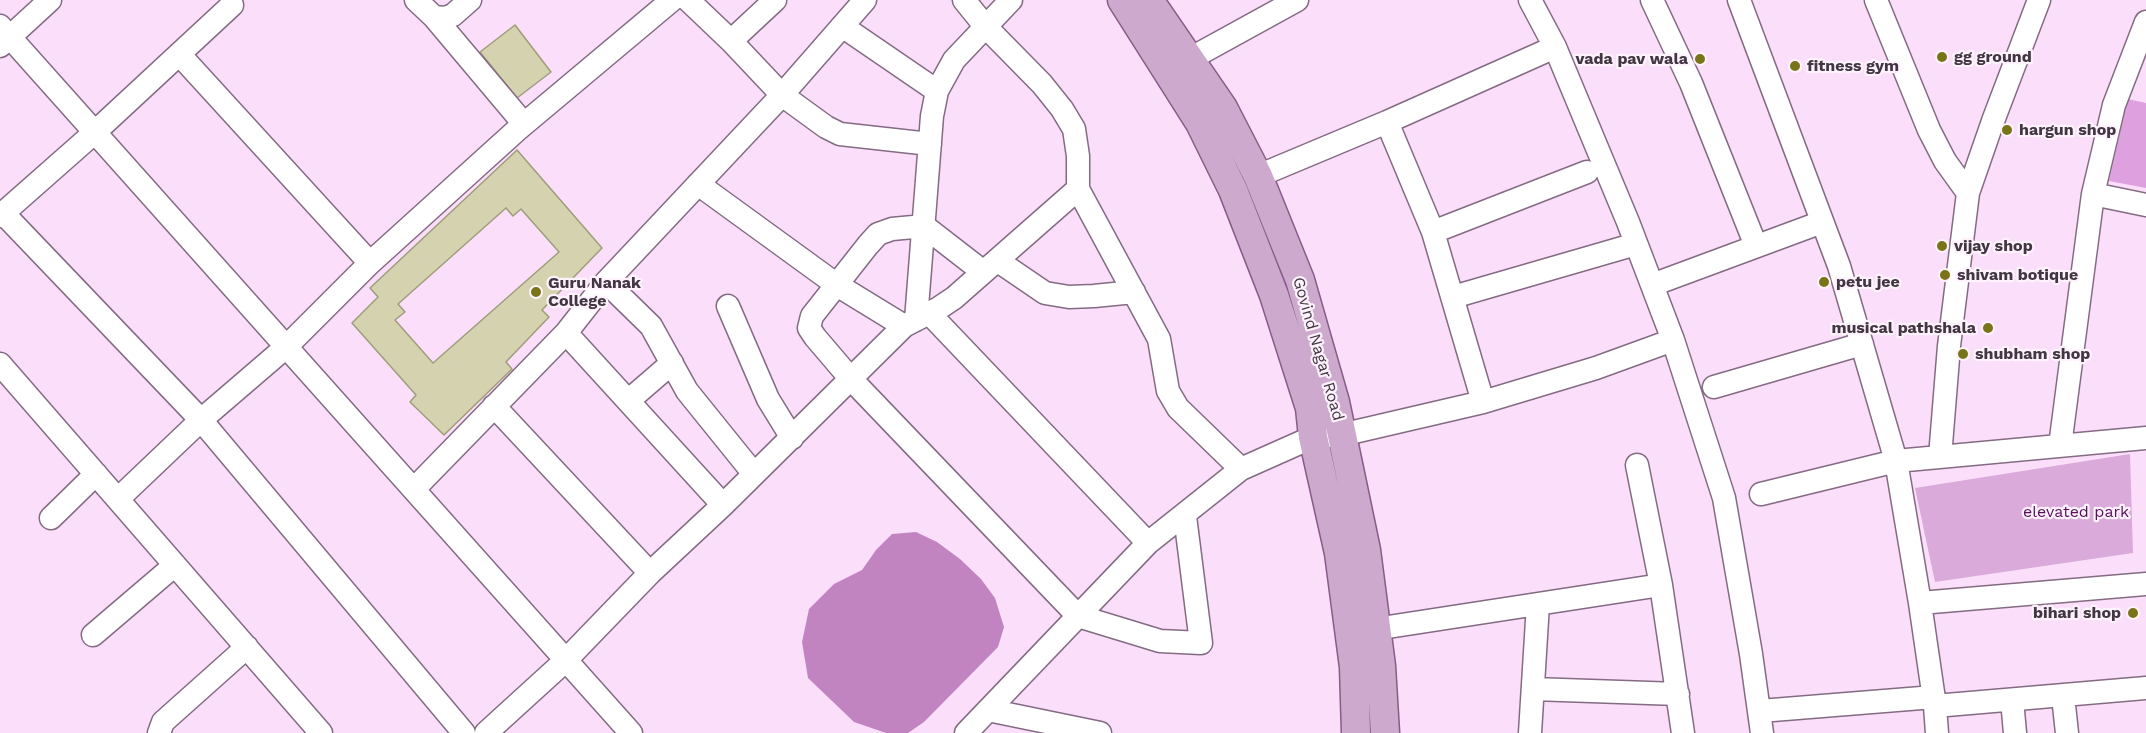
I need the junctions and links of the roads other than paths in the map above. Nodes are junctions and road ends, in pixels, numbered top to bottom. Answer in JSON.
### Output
{"nodes":[{"id":1,"x":51,"y":0,"type":"edge"},
{"id":2,"x":416,"y":0,"type":"edge"},
{"id":3,"x":470,"y":0,"type":"edge"},
{"id":4,"x":672,"y":0,"type":"edge"},
{"id":5,"x":688,"y":0,"type":"edge"},
{"id":6,"x":775,"y":0,"type":"edge"},
{"id":7,"x":865,"y":0,"type":"edge"},
{"id":8,"x":964,"y":0,"type":"edge"},
{"id":9,"x":1011,"y":0,"type":"edge"},
{"id":10,"x":1122,"y":0,"type":"edge"},
{"id":11,"x":1149,"y":0,"type":"edge"},
{"id":12,"x":1297,"y":0,"type":"edge"},
{"id":13,"x":1530,"y":0,"type":"edge"},
{"id":14,"x":1652,"y":0,"type":"edge"},
{"id":15,"x":1739,"y":0,"type":"edge"},
{"id":16,"x":1876,"y":0,"type":"edge"},
{"id":17,"x":2039,"y":0,"type":"edge"},
{"id":18,"x":232,"y":5,"type":"dead end"},
{"id":19,"x":435,"y":17,"type":"junction"},
{"id":20,"x":2146,"y":22,"type":"edge"},
{"id":21,"x":842,"y":26,"type":"junction"},
{"id":22,"x":985,"y":26,"type":"junction"},
{"id":23,"x":3,"y":36,"type":"edge"},
{"id":24,"x":731,"y":41,"type":"junction"},
{"id":25,"x":1555,"y":47,"type":"junction"},
{"id":26,"x":179,"y":54,"type":"junction"},
{"id":27,"x":1179,"y":65,"type":"junction"},
{"id":28,"x":937,"y":91,"type":"junction"},
{"id":29,"x":782,"y":95,"type":"junction"},
{"id":30,"x":1387,"y":122,"type":"junction"},
{"id":31,"x":524,"y":124,"type":"junction"},
{"id":32,"x":94,"y":133,"type":"junction"},
{"id":33,"x":930,"y":144,"type":"junction"},
{"id":34,"x":1587,"y":172,"type":"dead end"},
{"id":35,"x":1258,"y":176,"type":"junction"},
{"id":36,"x":698,"y":184,"type":"junction"},
{"id":37,"x":1078,"y":189,"type":"junction"},
{"id":38,"x":1968,"y":193,"type":"junction"},
{"id":39,"x":2093,"y":194,"type":"junction"},
{"id":40,"x":2146,"y":205,"type":"edge"},
{"id":41,"x":2,"y":215,"type":"edge"},
{"id":42,"x":1822,"y":222,"type":"junction"},
{"id":43,"x":924,"y":226,"type":"junction"},
{"id":44,"x":1433,"y":232,"type":"junction"},
{"id":45,"x":1636,"y":244,"type":"junction"},
{"id":46,"x":1756,"y":246,"type":"junction"},
{"id":47,"x":370,"y":263,"type":"junction"},
{"id":48,"x":990,"y":266,"type":"junction"},
{"id":49,"x":606,"y":282,"type":"junction"},
{"id":50,"x":837,"y":285,"type":"junction"},
{"id":51,"x":1652,"y":285,"type":"junction"},
{"id":52,"x":1134,"y":292,"type":"junction"},
{"id":53,"x":1453,"y":297,"type":"junction"},
{"id":54,"x":728,"y":306,"type":"dead end"},
{"id":55,"x":916,"y":320,"type":"junction"},
{"id":56,"x":566,"y":333,"type":"junction"},
{"id":57,"x":1673,"y":340,"type":"junction"},
{"id":58,"x":1862,"y":344,"type":"junction"},
{"id":59,"x":286,"y":347,"type":"junction"},
{"id":60,"x":672,"y":363,"type":"junction"},
{"id":61,"x":0,"y":364,"type":"edge"},
{"id":62,"x":850,"y":378,"type":"junction"},
{"id":63,"x":1714,"y":387,"type":"dead end"},
{"id":64,"x":628,"y":401,"type":"junction"},
{"id":65,"x":1483,"y":402,"type":"junction"},
{"id":66,"x":494,"y":406,"type":"junction"},
{"id":67,"x":201,"y":420,"type":"junction"},
{"id":68,"x":1327,"y":436,"type":"junction"},
{"id":69,"x":792,"y":438,"type":"junction"},
{"id":70,"x":2146,"y":438,"type":"edge"},
{"id":71,"x":2060,"y":446,"type":"junction"},
{"id":72,"x":1940,"y":457,"type":"junction"},
{"id":73,"x":1896,"y":461,"type":"junction"},
{"id":74,"x":1637,"y":465,"type":"dead end"},
{"id":75,"x":1241,"y":470,"type":"junction"},
{"id":76,"x":96,"y":474,"type":"junction"},
{"id":77,"x":754,"y":474,"type":"junction"},
{"id":78,"x":414,"y":489,"type":"junction"},
{"id":79,"x":1761,"y":494,"type":"dead end"},
{"id":80,"x":118,"y":499,"type":"junction"},
{"id":81,"x":723,"y":505,"type":"junction"},
{"id":82,"x":1185,"y":516,"type":"junction"},
{"id":83,"x":51,"y":518,"type":"dead end"},
{"id":84,"x":1148,"y":543,"type":"junction"},
{"id":85,"x":175,"y":565,"type":"junction"},
{"id":86,"x":650,"y":573,"type":"junction"},
{"id":87,"x":2146,"y":584,"type":"edge"},
{"id":88,"x":1661,"y":585,"type":"junction"},
{"id":89,"x":1538,"y":603,"type":"junction"},
{"id":90,"x":1920,"y":603,"type":"junction"},
{"id":91,"x":1078,"y":616,"type":"junction"},
{"id":92,"x":1375,"y":629,"type":"junction"},
{"id":93,"x":93,"y":635,"type":"dead end"},
{"id":94,"x":247,"y":647,"type":"junction"},
{"id":95,"x":565,"y":661,"type":"junction"},
{"id":96,"x":1533,"y":688,"type":"junction"},
{"id":97,"x":2146,"y":688,"type":"edge"},
{"id":98,"x":1678,"y":694,"type":"junction"},
{"id":99,"x":2063,"y":696,"type":"junction"},
{"id":100,"x":2013,"y":700,"type":"junction"},
{"id":101,"x":1935,"y":702,"type":"junction"},
{"id":102,"x":988,"y":710,"type":"junction"},
{"id":103,"x":1760,"y":711,"type":"junction"},
{"id":104,"x":621,"y":730,"type":"edge"},
{"id":105,"x":159,"y":733,"type":"edge"},
{"id":106,"x":321,"y":733,"type":"edge"},
{"id":107,"x":464,"y":733,"type":"edge"},
{"id":108,"x":486,"y":733,"type":"edge"},
{"id":109,"x":966,"y":733,"type":"edge"},
{"id":110,"x":1100,"y":733,"type":"edge"},
{"id":111,"x":1356,"y":733,"type":"edge"},
{"id":112,"x":1385,"y":733,"type":"edge"},
{"id":113,"x":1530,"y":733,"type":"edge"},
{"id":114,"x":1683,"y":733,"type":"edge"},
{"id":115,"x":1762,"y":733,"type":"edge"},
{"id":116,"x":1936,"y":733,"type":"edge"},
{"id":117,"x":2015,"y":733,"type":"edge"},
{"id":118,"x":2067,"y":733,"type":"edge"}],
"edges":[{"from":1,"to":23,"type":"street"},
{"from":2,"to":19,"type":"street"},
{"from":3,"to":19,"type":"street"},
{"from":4,"to":31,"type":"street"},
{"from":5,"to":24,"type":"street"},
{"from":6,"to":24,"type":"street"},
{"from":7,"to":21,"type":"street"},
{"from":8,"to":22,"type":"street"},
{"from":9,"to":22,"type":"street"},
{"from":10,"to":27,"type":"main road","name":"Govind Nagar Road"},
{"from":11,"to":27,"type":"main road","name":"Govind Nagar Road"},
{"from":12,"to":27,"type":"street"},
{"from":13,"to":25,"type":"street"},
{"from":14,"to":46,"type":"street"},
{"from":15,"to":42,"type":"street"},
{"from":16,"to":38,"type":"street"},
{"from":17,"to":38,"type":"street"},
{"from":18,"to":26,"type":"street"},
{"from":19,"to":31,"type":"street"},
{"from":20,"to":39,"type":"street"},
{"from":21,"to":28,"type":"street"},
{"from":21,"to":29,"type":"street"},
{"from":22,"to":28,"type":"street"},
{"from":22,"to":37,"type":"street"},
{"from":23,"to":32,"type":"street"},
{"from":24,"to":29,"type":"street"},
{"from":25,"to":30,"type":"street"},
{"from":25,"to":45,"type":"street"},
{"from":26,"to":32,"type":"street"},
{"from":26,"to":47,"type":"street"},
{"from":27,"to":35,"type":"main road","name":"Govind Nagar Road"},
{"from":27,"to":68,"type":"main road","name":"Govind Nagar Road"},
{"from":28,"to":33,"type":"street"},
{"from":29,"to":33,"type":"street"},
{"from":29,"to":36,"type":"street"},
{"from":30,"to":35,"type":"street"},
{"from":30,"to":44,"type":"street"},
{"from":31,"to":47,"type":"street"},
{"from":32,"to":41,"type":"street"},
{"from":32,"to":59,"type":"street"},
{"from":33,"to":43,"type":"street"},
{"from":34,"to":44,"type":"street"},
{"from":35,"to":68,"type":"main road","name":"Govind Nagar Road"},
{"from":36,"to":49,"type":"street"},
{"from":36,"to":50,"type":"street"},
{"from":37,"to":48,"type":"street"},
{"from":37,"to":52,"type":"street"},
{"from":38,"to":72,"type":"street"},
{"from":39,"to":40,"type":"street"},
{"from":39,"to":71,"type":"street"},
{"from":41,"to":67,"type":"street"},
{"from":42,"to":46,"type":"street"},
{"from":42,"to":58,"type":"street"},
{"from":43,"to":48,"type":"street"},
{"from":43,"to":50,"type":"street"},
{"from":43,"to":55,"type":"street"},
{"from":44,"to":53,"type":"street"},
{"from":45,"to":51,"type":"street"},
{"from":45,"to":53,"type":"street"},
{"from":46,"to":51,"type":"street"},
{"from":47,"to":59,"type":"street"},
{"from":48,"to":52,"type":"street"},
{"from":48,"to":55,"type":"street"},
{"from":49,"to":56,"type":"street"},
{"from":49,"to":60,"type":"street"},
{"from":50,"to":55,"type":"street"},
{"from":50,"to":62,"type":"street"},
{"from":51,"to":57,"type":"street"},
{"from":52,"to":75,"type":"street"},
{"from":53,"to":65,"type":"street"},
{"from":54,"to":69,"type":"street"},
{"from":55,"to":62,"type":"street"},
{"from":55,"to":84,"type":"street"},
{"from":56,"to":64,"type":"street"},
{"from":56,"to":66,"type":"street"},
{"from":57,"to":65,"type":"street"},
{"from":57,"to":103,"type":"street"},
{"from":58,"to":63,"type":"street"},
{"from":58,"to":73,"type":"street"},
{"from":59,"to":67,"type":"street"},
{"from":59,"to":78,"type":"street"},
{"from":60,"to":64,"type":"street"},
{"from":60,"to":77,"type":"street"},
{"from":61,"to":76,"type":"street"},
{"from":62,"to":69,"type":"street"},
{"from":62,"to":91,"type":"street"},
{"from":64,"to":81,"type":"street"},
{"from":65,"to":68,"type":"street"},
{"from":66,"to":78,"type":"street"},
{"from":66,"to":86,"type":"street"},
{"from":67,"to":80,"type":"street"},
{"from":67,"to":107,"type":"street"},
{"from":68,"to":75,"type":"street"},
{"from":68,"to":92,"type":"main road","name":"Govind Nagar Road"},
{"from":68,"to":111,"type":"main road","name":"Govind Nagar Road"},
{"from":69,"to":77,"type":"street"},
{"from":70,"to":71,"type":"street"},
{"from":71,"to":72,"type":"street"},
{"from":72,"to":73,"type":"street"},
{"from":73,"to":79,"type":"street"},
{"from":73,"to":90,"type":"street"},
{"from":74,"to":88,"type":"street"},
{"from":75,"to":82,"type":"street"},
{"from":76,"to":80,"type":"street"},
{"from":76,"to":83,"type":"street"},
{"from":77,"to":81,"type":"street"},
{"from":78,"to":95,"type":"street"},
{"from":80,"to":85,"type":"street"},
{"from":81,"to":86,"type":"street"},
{"from":82,"to":84,"type":"street"},
{"from":82,"to":91,"type":"street"},
{"from":84,"to":91,"type":"street"},
{"from":85,"to":93,"type":"street"},
{"from":85,"to":94,"type":"street"},
{"from":86,"to":95,"type":"street"},
{"from":87,"to":90,"type":"street"},
{"from":88,"to":89,"type":"street"},
{"from":88,"to":98,"type":"street"},
{"from":89,"to":92,"type":"street"},
{"from":89,"to":96,"type":"street"},
{"from":90,"to":101,"type":"street"},
{"from":91,"to":102,"type":"street"},
{"from":92,"to":112,"type":"main road","name":"Govind Nagar Road"},
{"from":94,"to":105,"type":"street"},
{"from":94,"to":106,"type":"street"},
{"from":95,"to":104,"type":"street"},
{"from":95,"to":108,"type":"street"},
{"from":96,"to":98,"type":"street"},
{"from":96,"to":113,"type":"street"},
{"from":97,"to":99,"type":"street"},
{"from":98,"to":114,"type":"street"},
{"from":99,"to":100,"type":"street"},
{"from":99,"to":118,"type":"street"},
{"from":100,"to":101,"type":"street"},
{"from":100,"to":117,"type":"street"},
{"from":101,"to":103,"type":"street"},
{"from":101,"to":116,"type":"street"},
{"from":102,"to":109,"type":"street"},
{"from":102,"to":110,"type":"street"},
{"from":103,"to":115,"type":"street"}]}
